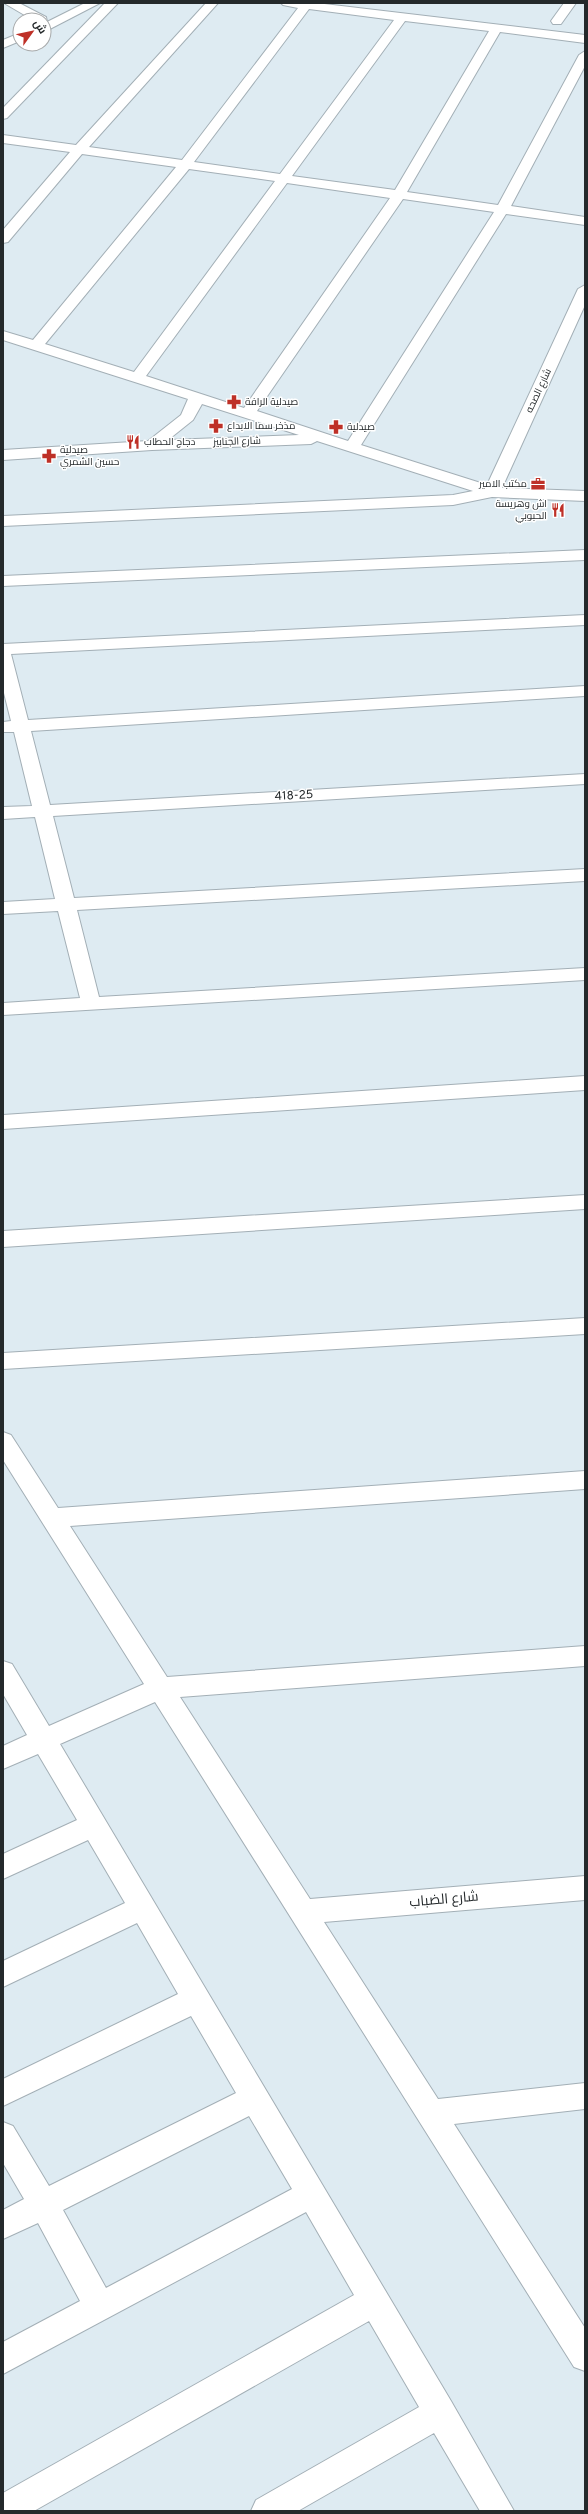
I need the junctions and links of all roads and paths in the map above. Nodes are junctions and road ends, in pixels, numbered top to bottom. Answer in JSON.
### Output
{"nodes":[{"id":1,"x":10,"y":3,"type":"edge"},
{"id":2,"x":94,"y":3,"type":"edge"},
{"id":3,"x":112,"y":3,"type":"edge"},
{"id":4,"x":212,"y":3,"type":"edge"},
{"id":5,"x":287,"y":3,"type":"edge"},
{"id":6,"x":570,"y":3,"type":"edge"},
{"id":7,"x":306,"y":5,"type":"junction"},
{"id":8,"x":467,"y":11,"type":"dead end"},
{"id":9,"x":25,"y":12,"type":"edge"},
{"id":10,"x":402,"y":17,"type":"junction"},
{"id":11,"x":542,"y":19,"type":"dead end"},
{"id":12,"x":52,"y":21,"type":"edge"},
{"id":13,"x":557,"y":21,"type":"junction"},
{"id":14,"x":571,"y":23,"type":"dead end"},
{"id":15,"x":460,"y":24,"type":"junction"},
{"id":16,"x":497,"y":28,"type":"junction"},
{"id":17,"x":585,"y":39,"type":"edge"},
{"id":18,"x":585,"y":55,"type":"edge"},
{"id":19,"x":3,"y":115,"type":"edge"},
{"id":20,"x":3,"y":139,"type":"edge"},
{"id":21,"x":80,"y":150,"type":"junction"},
{"id":22,"x":185,"y":165,"type":"junction"},
{"id":23,"x":282,"y":178,"type":"junction"},
{"id":24,"x":399,"y":195,"type":"junction"},
{"id":25,"x":502,"y":210,"type":"junction"},
{"id":26,"x":585,"y":222,"type":"edge"},
{"id":27,"x":3,"y":239,"type":"edge"},
{"id":28,"x":585,"y":289,"type":"edge"},
{"id":29,"x":3,"y":335,"type":"edge"},
{"id":30,"x":36,"y":346,"type":"junction"},
{"id":31,"x":136,"y":378,"type":"junction"},
{"id":32,"x":197,"y":397,"type":"junction"},
{"id":33,"x":248,"y":413,"type":"junction"},
{"id":34,"x":328,"y":438,"type":"junction"},
{"id":35,"x":152,"y":445,"type":"junction"},
{"id":36,"x":352,"y":447,"type":"junction"},
{"id":37,"x":3,"y":455,"type":"edge"},
{"id":38,"x":492,"y":492,"type":"junction"},
{"id":39,"x":585,"y":496,"type":"edge"},
{"id":40,"x":3,"y":521,"type":"edge"},
{"id":41,"x":585,"y":555,"type":"edge"},
{"id":42,"x":3,"y":581,"type":"edge"},
{"id":43,"x":585,"y":620,"type":"edge"},
{"id":44,"x":3,"y":649,"type":"edge"},
{"id":45,"x":3,"y":654,"type":"edge"},
{"id":46,"x":585,"y":691,"type":"edge"},
{"id":47,"x":21,"y":726,"type":"junction"},
{"id":48,"x":3,"y":727,"type":"edge"},
{"id":49,"x":585,"y":779,"type":"edge"},
{"id":50,"x":43,"y":810,"type":"junction"},
{"id":51,"x":3,"y":813,"type":"edge"},
{"id":52,"x":585,"y":875,"type":"edge"},
{"id":53,"x":66,"y":904,"type":"junction"},
{"id":54,"x":3,"y":908,"type":"edge"},
{"id":55,"x":585,"y":974,"type":"edge"},
{"id":56,"x":91,"y":1004,"type":"junction"},
{"id":57,"x":3,"y":1009,"type":"edge"},
{"id":58,"x":585,"y":1083,"type":"edge"},
{"id":59,"x":3,"y":1122,"type":"edge"},
{"id":60,"x":585,"y":1202,"type":"edge"},
{"id":61,"x":3,"y":1239,"type":"edge"},
{"id":62,"x":585,"y":1326,"type":"edge"},
{"id":63,"x":3,"y":1361,"type":"edge"},
{"id":64,"x":3,"y":1440,"type":"edge"},
{"id":65,"x":585,"y":1480,"type":"edge"},
{"id":66,"x":52,"y":1518,"type":"junction"},
{"id":67,"x":585,"y":1656,"type":"edge"},
{"id":68,"x":3,"y":1671,"type":"edge"},
{"id":69,"x":160,"y":1688,"type":"junction"},
{"id":70,"x":44,"y":1740,"type":"junction"},
{"id":71,"x":3,"y":1758,"type":"edge"},
{"id":72,"x":94,"y":1825,"type":"junction"},
{"id":73,"x":3,"y":1867,"type":"edge"},
{"id":74,"x":585,"y":1888,"type":"edge"},
{"id":75,"x":143,"y":1907,"type":"junction"},
{"id":76,"x":303,"y":1912,"type":"junction"},
{"id":77,"x":3,"y":1975,"type":"edge"},
{"id":78,"x":197,"y":1999,"type":"junction"},
{"id":79,"x":3,"y":2093,"type":"edge"},
{"id":80,"x":585,"y":2096,"type":"edge"},
{"id":81,"x":255,"y":2098,"type":"junction"},
{"id":82,"x":431,"y":2113,"type":"junction"},
{"id":83,"x":3,"y":2136,"type":"edge"},
{"id":84,"x":311,"y":2194,"type":"junction"},
{"id":85,"x":44,"y":2205,"type":"junction"},
{"id":86,"x":3,"y":2225,"type":"edge"},
{"id":87,"x":374,"y":2301,"type":"junction"},
{"id":88,"x":100,"y":2307,"type":"junction"},
{"id":89,"x":580,"y":2340,"type":"edge"},
{"id":90,"x":3,"y":2359,"type":"edge"},
{"id":91,"x":440,"y":2412,"type":"junction"},
{"id":92,"x":3,"y":2510,"type":"edge"},
{"id":93,"x":267,"y":2511,"type":"edge"},
{"id":94,"x":498,"y":2511,"type":"edge"}],
"edges":[{"from":1,"to":9,"type":"street"},
{"from":2,"to":12,"type":"street"},
{"from":3,"to":19,"type":"street"},
{"from":4,"to":21,"type":"street"},
{"from":5,"to":7,"type":"street"},
{"from":6,"to":13,"type":"street"},
{"from":7,"to":10,"type":"street"},
{"from":7,"to":22,"type":"street"},
{"from":8,"to":15,"type":"street"},
{"from":10,"to":15,"type":"street"},
{"from":10,"to":23,"type":"street"},
{"from":11,"to":13,"type":"street"},
{"from":13,"to":14,"type":"street"},
{"from":15,"to":16,"type":"street"},
{"from":16,"to":17,"type":"street"},
{"from":16,"to":24,"type":"street"},
{"from":18,"to":25,"type":"street"},
{"from":20,"to":21,"type":"street"},
{"from":21,"to":22,"type":"street"},
{"from":21,"to":27,"type":"street"},
{"from":22,"to":23,"type":"street"},
{"from":22,"to":30,"type":"street"},
{"from":23,"to":24,"type":"street"},
{"from":23,"to":31,"type":"street"},
{"from":24,"to":25,"type":"street"},
{"from":24,"to":33,"type":"street"},
{"from":25,"to":26,"type":"street"},
{"from":25,"to":36,"type":"street"},
{"from":28,"to":38,"type":"street","name":"شارع الصحه"},
{"from":29,"to":30,"type":"street"},
{"from":30,"to":31,"type":"street"},
{"from":31,"to":32,"type":"street"},
{"from":32,"to":33,"type":"street"},
{"from":32,"to":35,"type":"street"},
{"from":33,"to":34,"type":"street"},
{"from":34,"to":35,"type":"street","name":"شارع الجنابيز"},
{"from":34,"to":36,"type":"street"},
{"from":35,"to":37,"type":"street","name":"شارع الجنابيز"},
{"from":36,"to":38,"type":"street"},
{"from":38,"to":39,"type":"street"},
{"from":38,"to":40,"type":"street"},
{"from":41,"to":42,"type":"street"},
{"from":43,"to":44,"type":"street"},
{"from":45,"to":47,"type":"street"},
{"from":46,"to":47,"type":"street"},
{"from":47,"to":48,"type":"street"},
{"from":47,"to":50,"type":"street"},
{"from":49,"to":50,"type":"street","name":"418-25"},
{"from":50,"to":51,"type":"street","name":"418-25"},
{"from":50,"to":53,"type":"street"},
{"from":52,"to":53,"type":"street"},
{"from":53,"to":54,"type":"street"},
{"from":53,"to":56,"type":"street"},
{"from":55,"to":56,"type":"street"},
{"from":56,"to":57,"type":"street"},
{"from":58,"to":59,"type":"street"},
{"from":60,"to":61,"type":"street"},
{"from":62,"to":63,"type":"street"},
{"from":64,"to":66,"type":"street"},
{"from":65,"to":66,"type":"street"},
{"from":66,"to":69,"type":"street"},
{"from":67,"to":69,"type":"street"},
{"from":68,"to":70,"type":"street"},
{"from":69,"to":70,"type":"street"},
{"from":69,"to":76,"type":"street"},
{"from":70,"to":71,"type":"street"},
{"from":70,"to":72,"type":"street"},
{"from":72,"to":73,"type":"street"},
{"from":72,"to":75,"type":"street"},
{"from":74,"to":76,"type":"street","name":"شارع الضباب"},
{"from":75,"to":77,"type":"street"},
{"from":75,"to":78,"type":"street"},
{"from":76,"to":82,"type":"street"},
{"from":78,"to":79,"type":"street"},
{"from":78,"to":81,"type":"street"},
{"from":80,"to":82,"type":"street"},
{"from":81,"to":84,"type":"street"},
{"from":81,"to":85,"type":"street"},
{"from":82,"to":89,"type":"street"},
{"from":83,"to":85,"type":"street"},
{"from":84,"to":87,"type":"street"},
{"from":84,"to":88,"type":"street"},
{"from":85,"to":86,"type":"street"},
{"from":85,"to":88,"type":"street"},
{"from":87,"to":91,"type":"street"},
{"from":87,"to":92,"type":"street"},
{"from":88,"to":90,"type":"street"},
{"from":91,"to":93,"type":"street"},
{"from":91,"to":94,"type":"street"}]}
